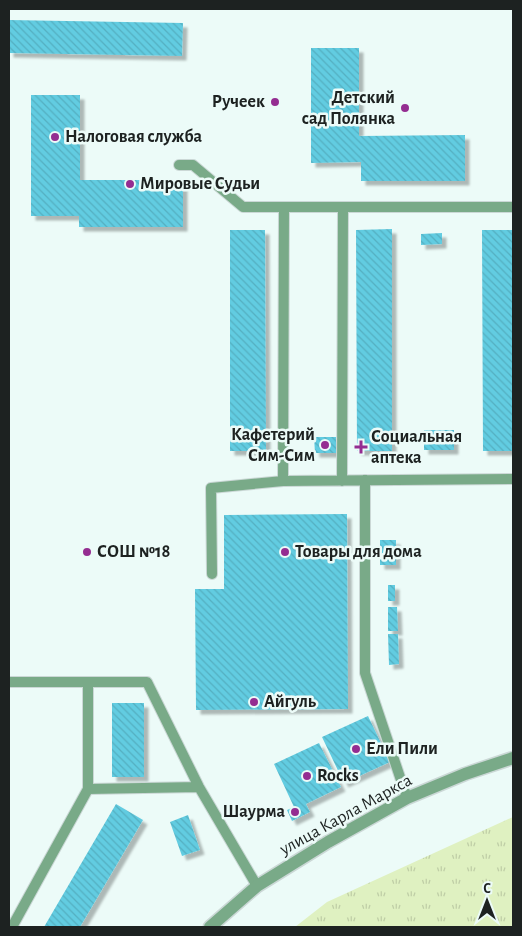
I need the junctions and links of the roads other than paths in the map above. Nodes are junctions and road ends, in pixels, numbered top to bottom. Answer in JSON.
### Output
{"nodes":[{"id":1,"x":180,"y":165,"type":"dead end"},
{"id":2,"x":284,"y":207,"type":"junction"},
{"id":3,"x":343,"y":207,"type":"junction"},
{"id":4,"x":513,"y":207,"type":"edge"},
{"id":5,"x":513,"y":479,"type":"edge"},
{"id":6,"x":342,"y":480,"type":"junction"},
{"id":7,"x":365,"y":480,"type":"junction"},
{"id":8,"x":282,"y":481,"type":"junction"},
{"id":9,"x":212,"y":574,"type":"dead end"},
{"id":10,"x":9,"y":682,"type":"edge"},
{"id":11,"x":88,"y":682,"type":"junction"},
{"id":12,"x":513,"y":758,"type":"edge"},
{"id":13,"x":198,"y":788,"type":"junction"},
{"id":14,"x":88,"y":789,"type":"junction"},
{"id":15,"x":407,"y":798,"type":"junction"},
{"id":16,"x":256,"y":886,"type":"junction"},
{"id":17,"x":12,"y":927,"type":"edge"},
{"id":18,"x":210,"y":927,"type":"edge"}],
"edges":[{"from":1,"to":2,"type":"lane"},
{"from":2,"to":3,"type":"lane"},
{"from":2,"to":8,"type":"lane"},
{"from":3,"to":4,"type":"lane"},
{"from":3,"to":6,"type":"lane"},
{"from":5,"to":7,"type":"lane"},
{"from":6,"to":7,"type":"lane"},
{"from":6,"to":8,"type":"lane"},
{"from":7,"to":15,"type":"lane"},
{"from":8,"to":9,"type":"lane"},
{"from":10,"to":11,"type":"lane"},
{"from":11,"to":13,"type":"lane"},
{"from":11,"to":14,"type":"lane"},
{"from":12,"to":15,"type":"street","name":"улица Карла Маркса"},
{"from":13,"to":14,"type":"lane"},
{"from":13,"to":16,"type":"lane"},
{"from":14,"to":17,"type":"lane"},
{"from":15,"to":16,"type":"street","name":"улица Карла Маркса"},
{"from":16,"to":18,"type":"street","name":"улица Карла Маркса"}]}
